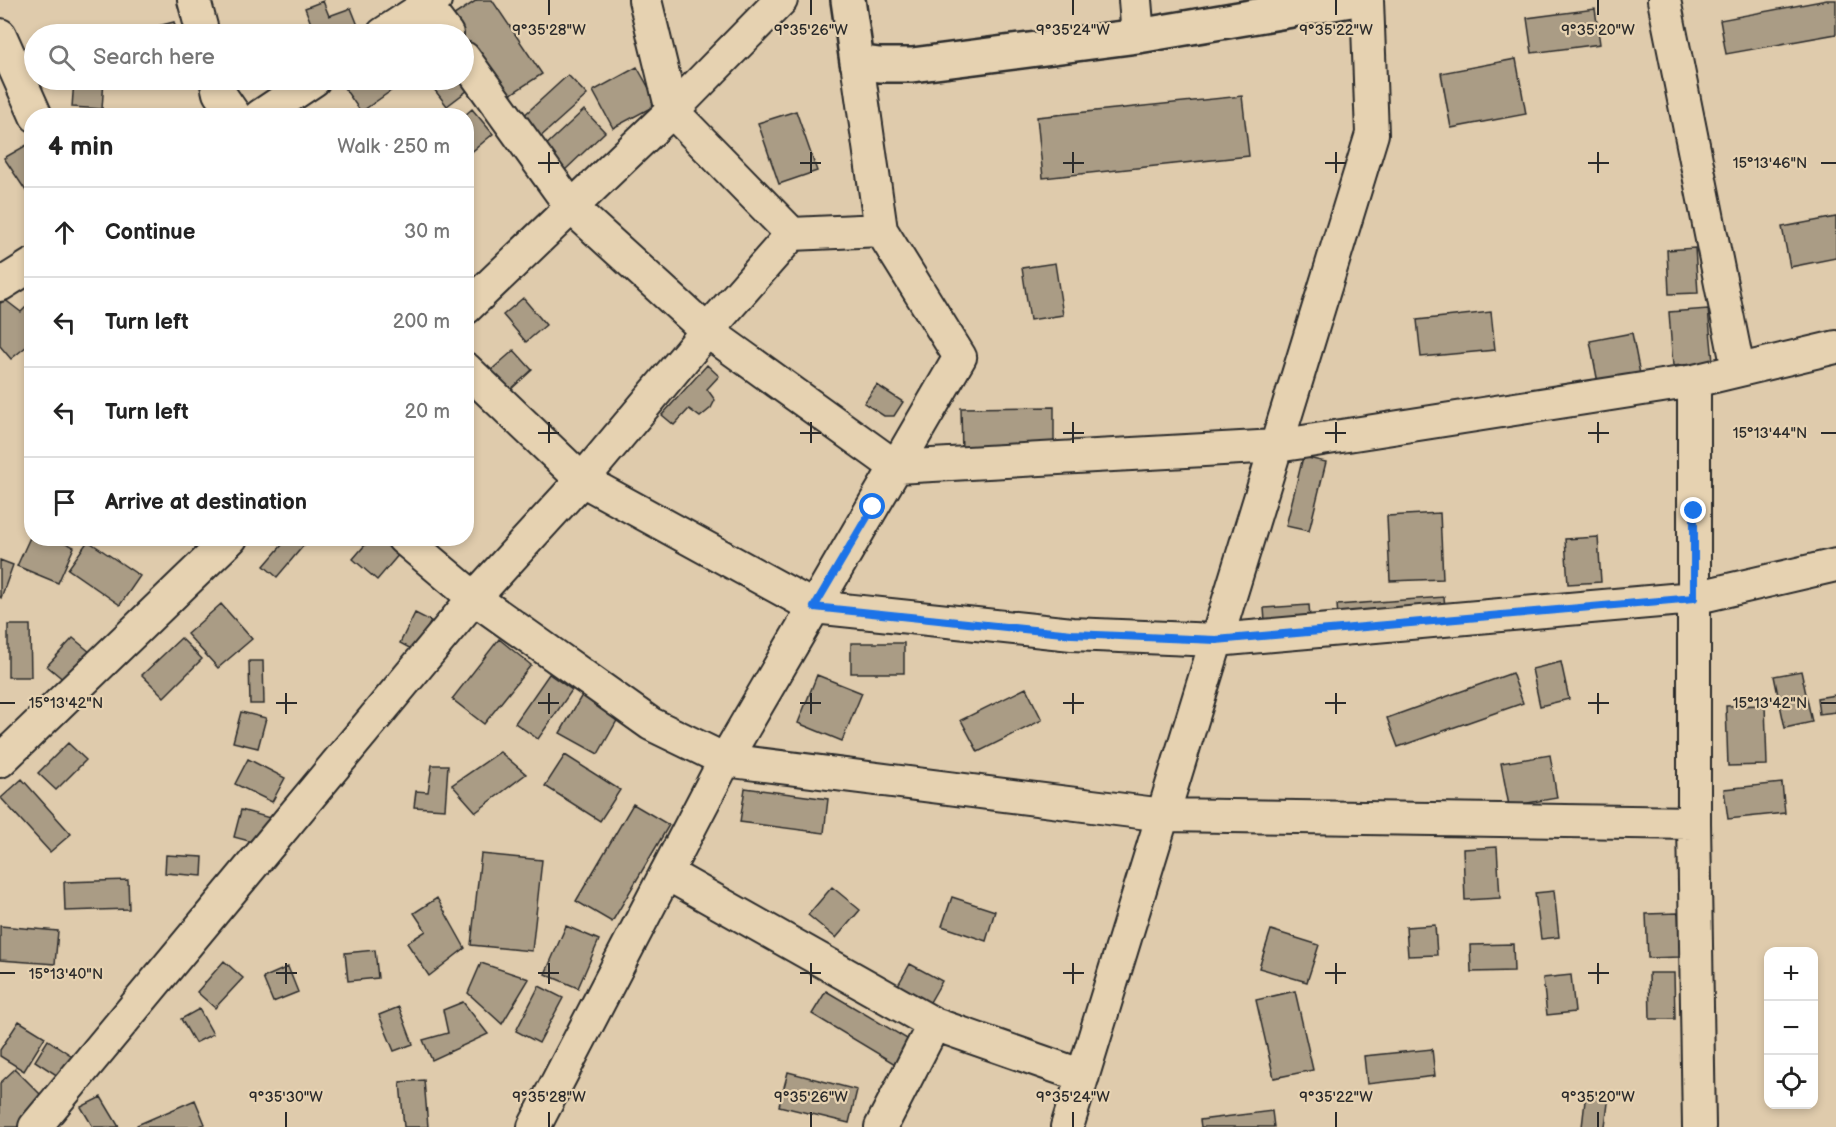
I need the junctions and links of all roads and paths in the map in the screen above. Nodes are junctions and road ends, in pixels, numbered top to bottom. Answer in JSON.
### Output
{"nodes":[{"id":1,"x":194,"y":0,"type":"edge"},
{"id":2,"x":645,"y":0,"type":"edge"},
{"id":3,"x":781,"y":0,"type":"edge"},
{"id":4,"x":848,"y":0,"type":"edge"},
{"id":5,"x":1135,"y":0,"type":"edge"},
{"id":6,"x":1351,"y":0,"type":"edge"},
{"id":7,"x":1367,"y":0,"type":"edge"},
{"id":8,"x":1664,"y":0,"type":"edge"},
{"id":9,"x":429,"y":2,"type":"edge"},
{"id":10,"x":200,"y":24,"type":"edge"},
{"id":11,"x":397,"y":24,"type":"edge"},
{"id":12,"x":441,"y":24,"type":"edge"},
{"id":13,"x":0,"y":35,"type":"edge"},
{"id":14,"x":1138,"y":36,"type":"junction"},
{"id":15,"x":857,"y":62,"type":"junction"},
{"id":16,"x":474,"y":71,"type":"edge"},
{"id":17,"x":24,"y":89,"type":"edge"},
{"id":18,"x":24,"y":90,"type":"edge"},
{"id":19,"x":218,"y":90,"type":"edge"},
{"id":20,"x":299,"y":90,"type":"edge"},
{"id":21,"x":32,"y":108,"type":"edge"},
{"id":22,"x":229,"y":108,"type":"edge"},
{"id":23,"x":272,"y":108,"type":"edge"},
{"id":24,"x":672,"y":111,"type":"junction"},
{"id":25,"x":572,"y":208,"type":"junction"},
{"id":26,"x":881,"y":230,"type":"junction"},
{"id":27,"x":792,"y":234,"type":"junction"},
{"id":28,"x":24,"y":270,"type":"edge"},
{"id":29,"x":0,"y":285,"type":"edge"},
{"id":30,"x":474,"y":300,"type":"edge"},
{"id":31,"x":707,"y":331,"type":"junction"},
{"id":32,"x":1836,"y":346,"type":"edge"},
{"id":33,"x":1737,"y":369,"type":"junction"},
{"id":34,"x":474,"y":377,"type":"edge"},
{"id":35,"x":1694,"y":381,"type":"junction"},
{"id":36,"x":1277,"y":446,"type":"junction"},
{"id":37,"x":896,"y":467,"type":"junction"},
{"id":38,"x":582,"y":480,"type":"junction"},
{"id":39,"x":223,"y":546,"type":"edge"},
{"id":40,"x":412,"y":546,"type":"edge"},
{"id":41,"x":1836,"y":565,"type":"edge"},
{"id":42,"x":474,"y":598,"type":"junction"},
{"id":43,"x":1694,"y":598,"type":"junction"},
{"id":44,"x":814,"y":607,"type":"junction"},
{"id":45,"x":1216,"y":640,"type":"junction"},
{"id":46,"x":725,"y":760,"type":"junction"},
{"id":47,"x":0,"y":761,"type":"edge"},
{"id":48,"x":1164,"y":815,"type":"junction"},
{"id":49,"x":1694,"y":823,"type":"junction"},
{"id":50,"x":666,"y":873,"type":"junction"},
{"id":51,"x":934,"y":1024,"type":"junction"},
{"id":52,"x":1083,"y":1076,"type":"junction"},
{"id":53,"x":35,"y":1127,"type":"edge"},
{"id":54,"x":534,"y":1127,"type":"edge"},
{"id":55,"x":881,"y":1127,"type":"edge"},
{"id":56,"x":1067,"y":1127,"type":"edge"},
{"id":57,"x":1700,"y":1127,"type":"edge"}],
"edges":[{"from":1,"to":10,"type":"street"},
{"from":2,"to":24,"type":"street"},
{"from":3,"to":24,"type":"street"},
{"from":4,"to":15,"type":"street"},
{"from":5,"to":14,"type":"street"},
{"from":6,"to":14,"type":"street"},
{"from":7,"to":36,"type":"street"},
{"from":8,"to":33,"type":"street"},
{"from":9,"to":11,"type":"street"},
{"from":9,"to":12,"type":"street"},
{"from":13,"to":17,"type":"street"},
{"from":14,"to":15,"type":"street"},
{"from":15,"to":26,"type":"street"},
{"from":16,"to":25,"type":"street"},
{"from":18,"to":21,"type":"street"},
{"from":19,"to":22,"type":"street"},
{"from":20,"to":23,"type":"street"},
{"from":24,"to":25,"type":"street"},
{"from":24,"to":27,"type":"street"},
{"from":25,"to":30,"type":"street"},
{"from":25,"to":31,"type":"street"},
{"from":26,"to":27,"type":"street"},
{"from":26,"to":37,"type":"street"},
{"from":27,"to":31,"type":"street"},
{"from":28,"to":29,"type":"street"},
{"from":31,"to":37,"type":"street"},
{"from":31,"to":38,"type":"street"},
{"from":32,"to":33,"type":"street"},
{"from":33,"to":35,"type":"street"},
{"from":34,"to":38,"type":"street"},
{"from":35,"to":36,"type":"street"},
{"from":35,"to":43,"type":"street"},
{"from":36,"to":37,"type":"street"},
{"from":36,"to":45,"type":"street"},
{"from":37,"to":44,"type":"street"},
{"from":38,"to":42,"type":"street"},
{"from":38,"to":44,"type":"street"},
{"from":39,"to":47,"type":"street"},
{"from":40,"to":42,"type":"street"},
{"from":41,"to":43,"type":"street"},
{"from":42,"to":46,"type":"street"},
{"from":42,"to":53,"type":"street"},
{"from":43,"to":45,"type":"street"},
{"from":43,"to":49,"type":"street"},
{"from":44,"to":45,"type":"street"},
{"from":44,"to":46,"type":"street"},
{"from":45,"to":48,"type":"street"},
{"from":46,"to":48,"type":"street"},
{"from":46,"to":50,"type":"street"},
{"from":48,"to":49,"type":"street"},
{"from":48,"to":52,"type":"street"},
{"from":49,"to":57,"type":"street"},
{"from":50,"to":51,"type":"street"},
{"from":50,"to":54,"type":"street"},
{"from":51,"to":52,"type":"street"},
{"from":51,"to":55,"type":"street"},
{"from":52,"to":56,"type":"street"}]}
